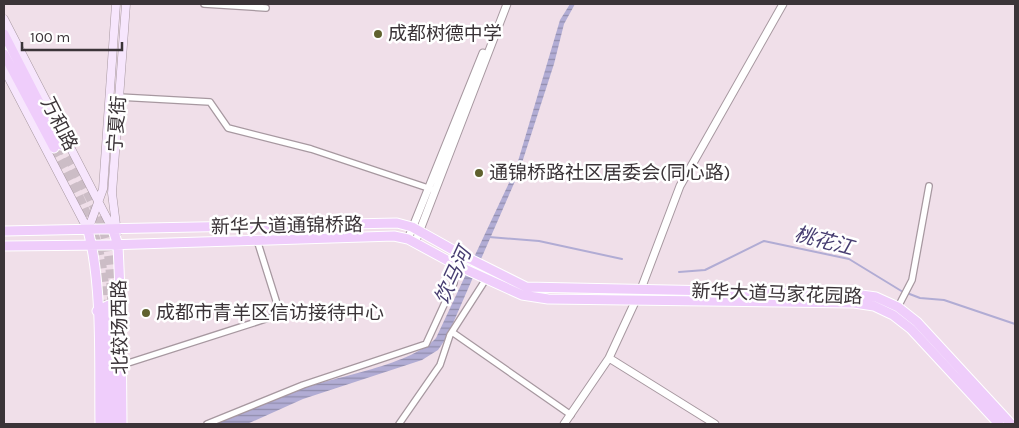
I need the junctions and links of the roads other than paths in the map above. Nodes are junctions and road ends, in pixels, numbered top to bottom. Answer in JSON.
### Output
{"nodes":[{"id":1,"x":116,"y":4,"type":"edge"},
{"id":2,"x":126,"y":4,"type":"edge"},
{"id":3,"x":204,"y":4,"type":"edge"},
{"id":4,"x":503,"y":4,"type":"edge"},
{"id":5,"x":507,"y":4,"type":"edge"},
{"id":6,"x":783,"y":4,"type":"edge"},
{"id":7,"x":266,"y":8,"type":"dead end"},
{"id":8,"x":4,"y":19,"type":"edge"},
{"id":9,"x":4,"y":34,"type":"edge"},
{"id":10,"x":4,"y":54,"type":"edge"},
{"id":11,"x":4,"y":69,"type":"edge"},
{"id":12,"x":119,"y":97,"type":"junction"},
{"id":13,"x":930,"y":186,"type":"dead end"},
{"id":14,"x":432,"y":189,"type":"junction"},
{"id":15,"x":99,"y":202,"type":"junction"},
{"id":16,"x":416,"y":229,"type":"junction"},
{"id":17,"x":88,"y":230,"type":"junction"},
{"id":18,"x":112,"y":230,"type":"junction"},
{"id":19,"x":4,"y":231,"type":"edge"},
{"id":20,"x":257,"y":240,"type":"junction"},
{"id":21,"x":412,"y":241,"type":"junction"},
{"id":22,"x":92,"y":245,"type":"junction"},
{"id":23,"x":118,"y":245,"type":"junction"},
{"id":24,"x":4,"y":246,"type":"edge"},
{"id":25,"x":457,"y":265,"type":"junction"},
{"id":26,"x":484,"y":278,"type":"junction"},
{"id":27,"x":641,"y":289,"type":"junction"},
{"id":28,"x":636,"y":300,"type":"junction"},
{"id":29,"x":898,"y":307,"type":"junction"},
{"id":30,"x":105,"y":312,"type":"junction"},
{"id":31,"x":121,"y":314,"type":"junction"},
{"id":32,"x":452,"y":332,"type":"junction"},
{"id":33,"x":609,"y":358,"type":"junction"},
{"id":34,"x":122,"y":365,"type":"junction"},
{"id":35,"x":570,"y":415,"type":"junction"},
{"id":36,"x":100,"y":424,"type":"edge"},
{"id":37,"x":107,"y":424,"type":"edge"},
{"id":38,"x":115,"y":424,"type":"edge"},
{"id":39,"x":122,"y":424,"type":"edge"},
{"id":40,"x":207,"y":424,"type":"edge"},
{"id":41,"x":399,"y":424,"type":"edge"},
{"id":42,"x":564,"y":424,"type":"edge"},
{"id":43,"x":715,"y":424,"type":"edge"},
{"id":44,"x":999,"y":424,"type":"edge"},
{"id":45,"x":1011,"y":424,"type":"edge"}],
"edges":[{"from":1,"to":15,"type":"main road","name":"宁夏街"},
{"from":2,"to":12,"type":"main road","name":"宁夏街"},
{"from":3,"to":7,"type":"street"},
{"from":4,"to":14,"type":"street"},
{"from":5,"to":14,"type":"street"},
{"from":6,"to":27,"type":"street"},
{"from":8,"to":15,"type":"main road","name":"万和路"},
{"from":9,"to":10,"type":"main road","name":"万和路"},
{"from":11,"to":17,"type":"main road","name":"万和路"},
{"from":12,"to":14,"type":"street"},
{"from":12,"to":18,"type":"main road","name":"宁夏街"},
{"from":13,"to":29,"type":"street"},
{"from":14,"to":16,"type":"street"},
{"from":15,"to":17,"type":"main road","name":"宁夏街"},
{"from":15,"to":18,"type":"main road","name":"万和路"},
{"from":16,"to":18,"type":"main road","name":"新华大道通锦桥路"},
{"from":16,"to":21,"type":"street"},
{"from":16,"to":27,"type":"main road","name":"新华大道通锦桥路"},
{"from":17,"to":18,"type":"main road","name":"新华大道通锦桥路"},
{"from":17,"to":19,"type":"main road","name":"新华大道通锦桥路"},
{"from":17,"to":22,"type":"main road","name":"北较场西路"},
{"from":18,"to":23,"type":"main road","name":"北较场西路"},
{"from":20,"to":21,"type":"main road","name":"新华大道通锦桥路"},
{"from":20,"to":23,"type":"main road","name":"新华大道通锦桥路"},
{"from":20,"to":34,"type":"street"},
{"from":21,"to":25,"type":"main road","name":"新华大道通锦桥路"},
{"from":22,"to":23,"type":"main road","name":"新华大道通锦桥路"},
{"from":22,"to":24,"type":"main road","name":"新华大道通锦桥路"},
{"from":22,"to":30,"type":"main road","name":"北较场西路"},
{"from":23,"to":31,"type":"main road","name":"北较场西路"},
{"from":25,"to":26,"type":"main road","name":"新华大道通锦桥路"},
{"from":25,"to":40,"type":"street"},
{"from":26,"to":28,"type":"main road"},
{"from":26,"to":32,"type":"street"},
{"from":27,"to":28,"type":"street"},
{"from":27,"to":29,"type":"main road","name":"新华大道马家花园路"},
{"from":28,"to":33,"type":"street"},
{"from":28,"to":44,"type":"main road","name":"新华大道马家花园路"},
{"from":29,"to":45,"type":"main road","name":"新华大道马家花园路"},
{"from":30,"to":31,"type":"main road"},
{"from":30,"to":36,"type":"main road","name":"北较场西路"},
{"from":30,"to":37,"type":"main road"},
{"from":30,"to":38,"type":"main road"},
{"from":31,"to":34,"type":"main road","name":"北较场西路"},
{"from":32,"to":35,"type":"street"},
{"from":32,"to":41,"type":"street"},
{"from":33,"to":35,"type":"street"},
{"from":33,"to":43,"type":"street"},
{"from":34,"to":39,"type":"main road","name":"北较场西路"},
{"from":35,"to":42,"type":"street"}]}
